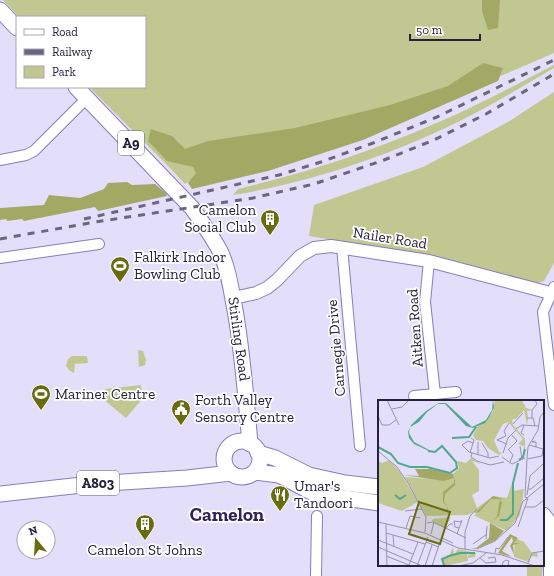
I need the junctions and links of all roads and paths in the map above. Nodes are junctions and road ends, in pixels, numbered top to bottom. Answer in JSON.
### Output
{"nodes":[{"id":1,"x":0,"y":10,"type":"edge"},
{"id":2,"x":16,"y":27,"type":"edge"},
{"id":3,"x":77,"y":88,"type":"edge"},
{"id":4,"x":87,"y":98,"type":"junction"},
{"id":5,"x":0,"y":160,"type":"edge"},
{"id":6,"x":99,"y":244,"type":"dead end"},
{"id":7,"x":342,"y":247,"type":"junction"},
{"id":8,"x":0,"y":258,"type":"edge"},
{"id":9,"x":429,"y":261,"type":"junction"},
{"id":10,"x":553,"y":292,"type":"edge"},
{"id":11,"x":233,"y":298,"type":"junction"},
{"id":12,"x":456,"y":392,"type":"dead end"},
{"id":13,"x":435,"y":394,"type":"junction"},
{"id":14,"x":414,"y":396,"type":"dead end"},
{"id":15,"x":554,"y":405,"type":"edge"},
{"id":16,"x":247,"y":408,"type":"junction"},
{"id":17,"x":360,"y":446,"type":"dead end"},
{"id":18,"x":254,"y":448,"type":"junction"},
{"id":19,"x":229,"y":449,"type":"junction"},
{"id":20,"x":254,"y":472,"type":"junction"},
{"id":21,"x":231,"y":473,"type":"junction"},
{"id":22,"x":196,"y":476,"type":"junction"},
{"id":23,"x":378,"y":487,"type":"edge"},
{"id":24,"x":0,"y":494,"type":"edge"},
{"id":25,"x":378,"y":503,"type":"edge"},
{"id":26,"x":317,"y":516,"type":"dead end"},
{"id":27,"x":547,"y":523,"type":"edge"},
{"id":28,"x":316,"y":576,"type":"edge"},
{"id":29,"x":550,"y":576,"type":"edge"}],
"edges":[{"from":1,"to":2,"type":"main road"},
{"from":3,"to":4,"type":"main road","name":"Stirling Road","number":"A9"},
{"from":4,"to":5,"type":"street"},
{"from":4,"to":11,"type":"main road","name":"Stirling Road","number":"A9"},
{"from":6,"to":8,"type":"street"},
{"from":7,"to":9,"type":"street","name":"Nailer Road"},
{"from":7,"to":11,"type":"street","name":"Nailer Road"},
{"from":7,"to":17,"type":"street","name":"Carnegie Drive"},
{"from":9,"to":10,"type":"street","name":"Nailer Road"},
{"from":9,"to":13,"type":"street","name":"Aitken Road"},
{"from":10,"to":15,"type":"street"},
{"from":11,"to":16,"type":"main road","name":"Stirling Road","number":"A9"},
{"from":12,"to":13,"type":"street"},
{"from":13,"to":14,"type":"street"},
{"from":16,"to":18,"type":"main road","name":"Stirling Road","number":"A9"},
{"from":16,"to":19,"type":"main road","name":"Stirling Road","number":"A9"},
{"from":18,"to":19,"type":"main road"},
{"from":18,"to":20,"type":"main road"},
{"from":18,"to":23,"type":"main road"},
{"from":19,"to":21,"type":"main road"},
{"from":19,"to":22,"type":"main road"},
{"from":20,"to":21,"type":"main road"},
{"from":20,"to":25,"type":"main road"},
{"from":21,"to":22,"type":"main road","number":"A803"},
{"from":22,"to":24,"type":"main road","number":"A803"},
{"from":26,"to":28,"type":"street"},
{"from":27,"to":29,"type":"street"}]}
